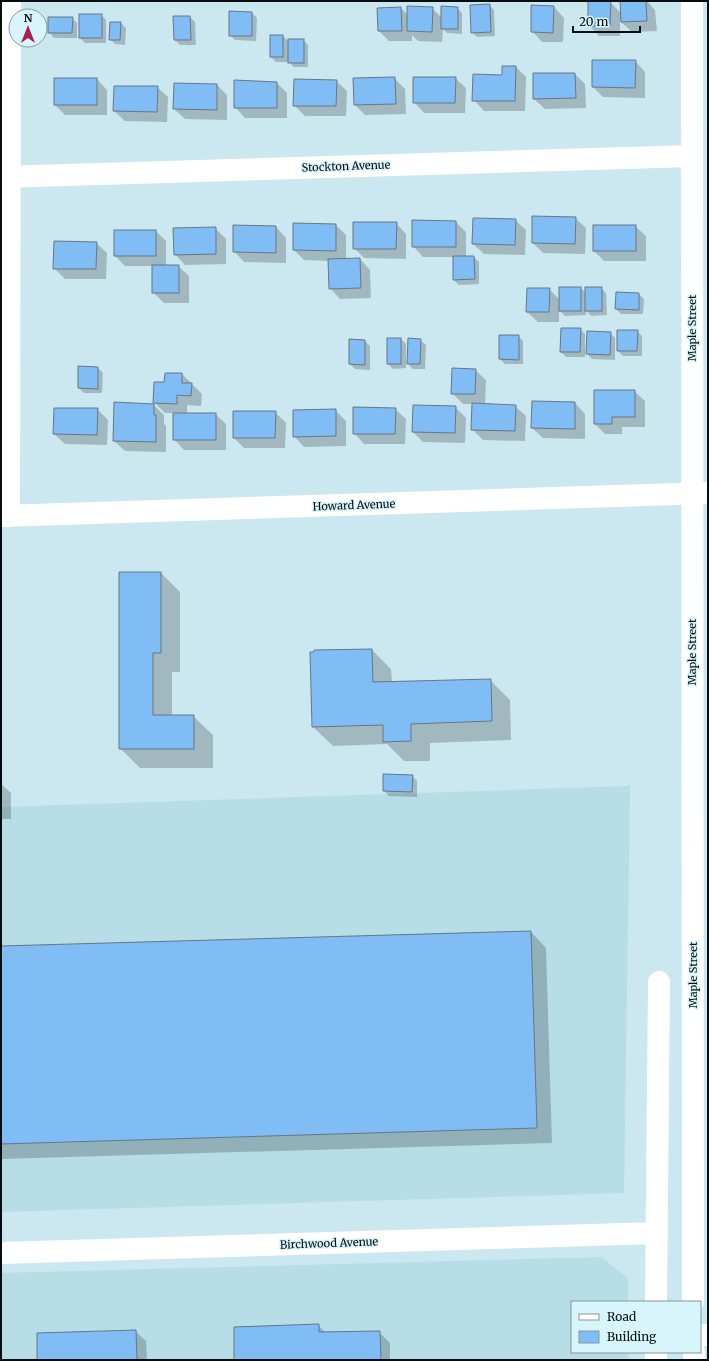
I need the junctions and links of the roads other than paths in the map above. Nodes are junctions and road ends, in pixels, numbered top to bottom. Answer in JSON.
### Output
{"nodes":[{"id":1,"x":10,"y":1,"type":"edge"},
{"id":2,"x":692,"y":1,"type":"edge"},
{"id":3,"x":700,"y":132,"type":"edge"},
{"id":4,"x":692,"y":156,"type":"junction"},
{"id":5,"x":5,"y":177,"type":"edge"},
{"id":6,"x":700,"y":494,"type":"edge"},
{"id":7,"x":5,"y":516,"type":"edge"},
{"id":8,"x":659,"y":982,"type":"dead end"},
{"id":9,"x":657,"y":1233,"type":"junction"},
{"id":10,"x":1,"y":1253,"type":"edge"},
{"id":11,"x":656,"y":1301,"type":"edge"},
{"id":12,"x":693,"y":1301,"type":"edge"}],
"edges":[{"from":1,"to":5,"type":"street"},
{"from":2,"to":3,"type":"street","name":"Maple Street"},
{"from":3,"to":4,"type":"street","name":"Maple Street"},
{"from":4,"to":5,"type":"street","name":"Stockton Avenue"},
{"from":4,"to":6,"type":"street","name":"Maple Street"},
{"from":5,"to":7,"type":"street"},
{"from":6,"to":7,"type":"street","name":"Howard Avenue"},
{"from":6,"to":12,"type":"street","name":"Maple Street"},
{"from":8,"to":9,"type":"street"},
{"from":9,"to":10,"type":"street","name":"Birchwood Avenue"},
{"from":9,"to":11,"type":"street"}]}
